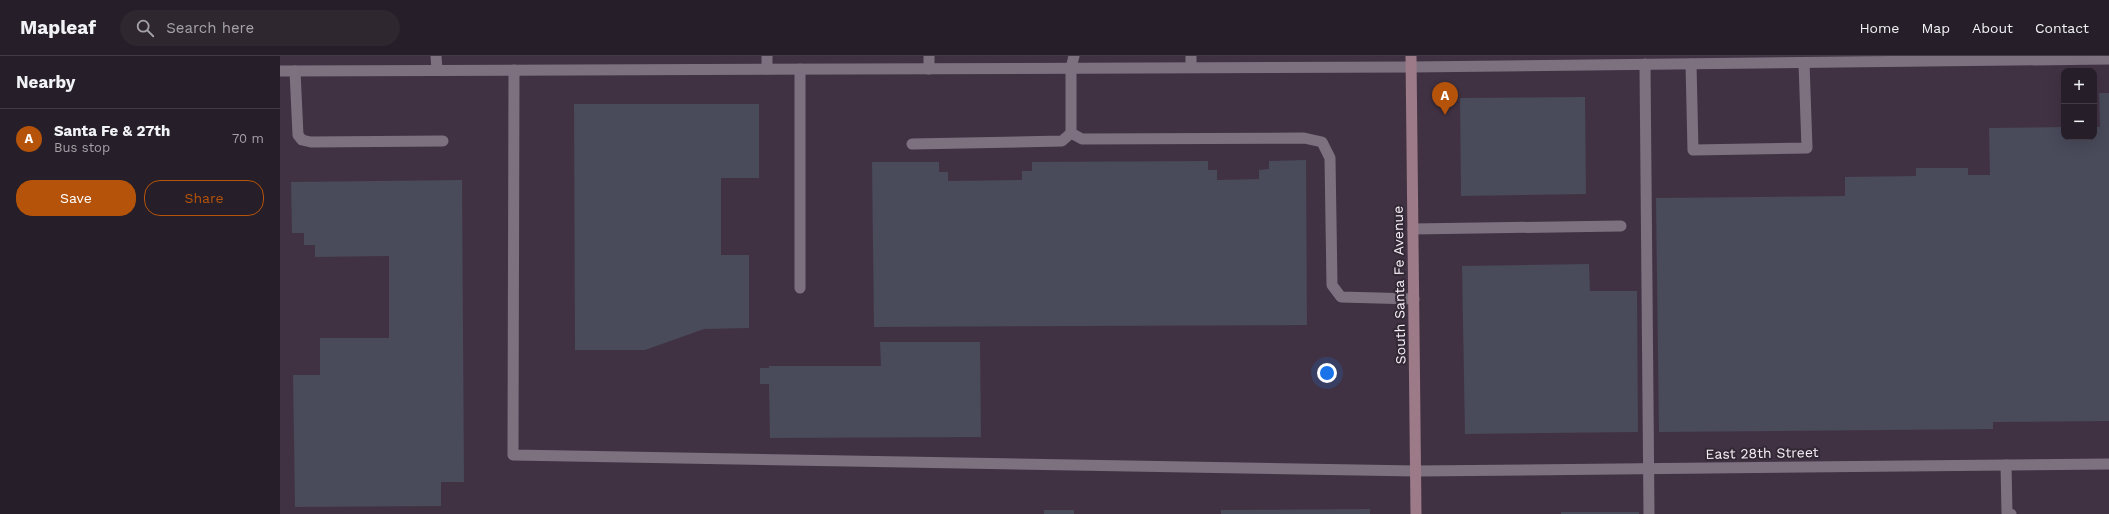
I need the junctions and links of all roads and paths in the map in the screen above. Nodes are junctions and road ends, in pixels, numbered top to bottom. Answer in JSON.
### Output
{"nodes":[{"id":1,"x":436,"y":56,"type":"edge"},
{"id":2,"x":767,"y":56,"type":"edge"},
{"id":3,"x":929,"y":56,"type":"edge"},
{"id":4,"x":1074,"y":56,"type":"edge"},
{"id":5,"x":2109,"y":59,"type":"edge"},
{"id":6,"x":1411,"y":61,"type":"edge"},
{"id":7,"x":1191,"y":62,"type":"edge"},
{"id":8,"x":1804,"y":63,"type":"junction"},
{"id":9,"x":1645,"y":64,"type":"junction"},
{"id":10,"x":1691,"y":64,"type":"junction"},
{"id":11,"x":1071,"y":68,"type":"junction"},
{"id":12,"x":767,"y":69,"type":"junction"},
{"id":13,"x":800,"y":69,"type":"junction"},
{"id":14,"x":929,"y":69,"type":"junction"},
{"id":15,"x":437,"y":70,"type":"junction"},
{"id":16,"x":514,"y":70,"type":"junction"},
{"id":17,"x":280,"y":71,"type":"edge"},
{"id":18,"x":295,"y":71,"type":"junction"},
{"id":19,"x":1071,"y":133,"type":"junction"},
{"id":20,"x":443,"y":141,"type":"dead end"},
{"id":21,"x":912,"y":144,"type":"dead end"},
{"id":22,"x":1621,"y":226,"type":"dead end"},
{"id":23,"x":1413,"y":229,"type":"junction"},
{"id":24,"x":800,"y":288,"type":"dead end"},
{"id":25,"x":1414,"y":300,"type":"junction"},
{"id":26,"x":2109,"y":464,"type":"edge"},
{"id":27,"x":2006,"y":466,"type":"junction"},
{"id":28,"x":1649,"y":470,"type":"junction"},
{"id":29,"x":1416,"y":471,"type":"junction"},
{"id":30,"x":1416,"y":514,"type":"edge"},
{"id":31,"x":1649,"y":514,"type":"edge"},
{"id":32,"x":2011,"y":514,"type":"edge"}],
"edges":[{"from":1,"to":15,"type":"street"},
{"from":2,"to":12,"type":"street"},
{"from":3,"to":14,"type":"street"},
{"from":4,"to":11,"type":"street"},
{"from":5,"to":8,"type":"street"},
{"from":6,"to":7,"type":"street"},
{"from":6,"to":9,"type":"street"},
{"from":6,"to":23,"type":"main road","name":"South Santa Fe Avenue"},
{"from":7,"to":11,"type":"street"},
{"from":8,"to":10,"type":"street"},
{"from":8,"to":10,"type":"street"},
{"from":9,"to":10,"type":"street"},
{"from":9,"to":28,"type":"street"},
{"from":11,"to":14,"type":"street"},
{"from":11,"to":19,"type":"street"},
{"from":12,"to":13,"type":"street"},
{"from":12,"to":16,"type":"street"},
{"from":13,"to":14,"type":"street"},
{"from":13,"to":24,"type":"street"},
{"from":15,"to":16,"type":"street"},
{"from":15,"to":18,"type":"street"},
{"from":16,"to":29,"type":"street","name":"East 28th Street"},
{"from":17,"to":18,"type":"street"},
{"from":18,"to":20,"type":"street"},
{"from":19,"to":21,"type":"street"},
{"from":19,"to":25,"type":"street"},
{"from":22,"to":23,"type":"street"},
{"from":23,"to":25,"type":"main road","name":"South Santa Fe Avenue"},
{"from":25,"to":29,"type":"main road","name":"South Santa Fe Avenue"},
{"from":26,"to":27,"type":"street","name":"East 28th Street"},
{"from":27,"to":28,"type":"street","name":"East 28th Street"},
{"from":27,"to":32,"type":"street"},
{"from":28,"to":29,"type":"street","name":"East 28th Street"},
{"from":28,"to":31,"type":"street"},
{"from":29,"to":30,"type":"main road","name":"South Santa Fe Avenue"}]}
